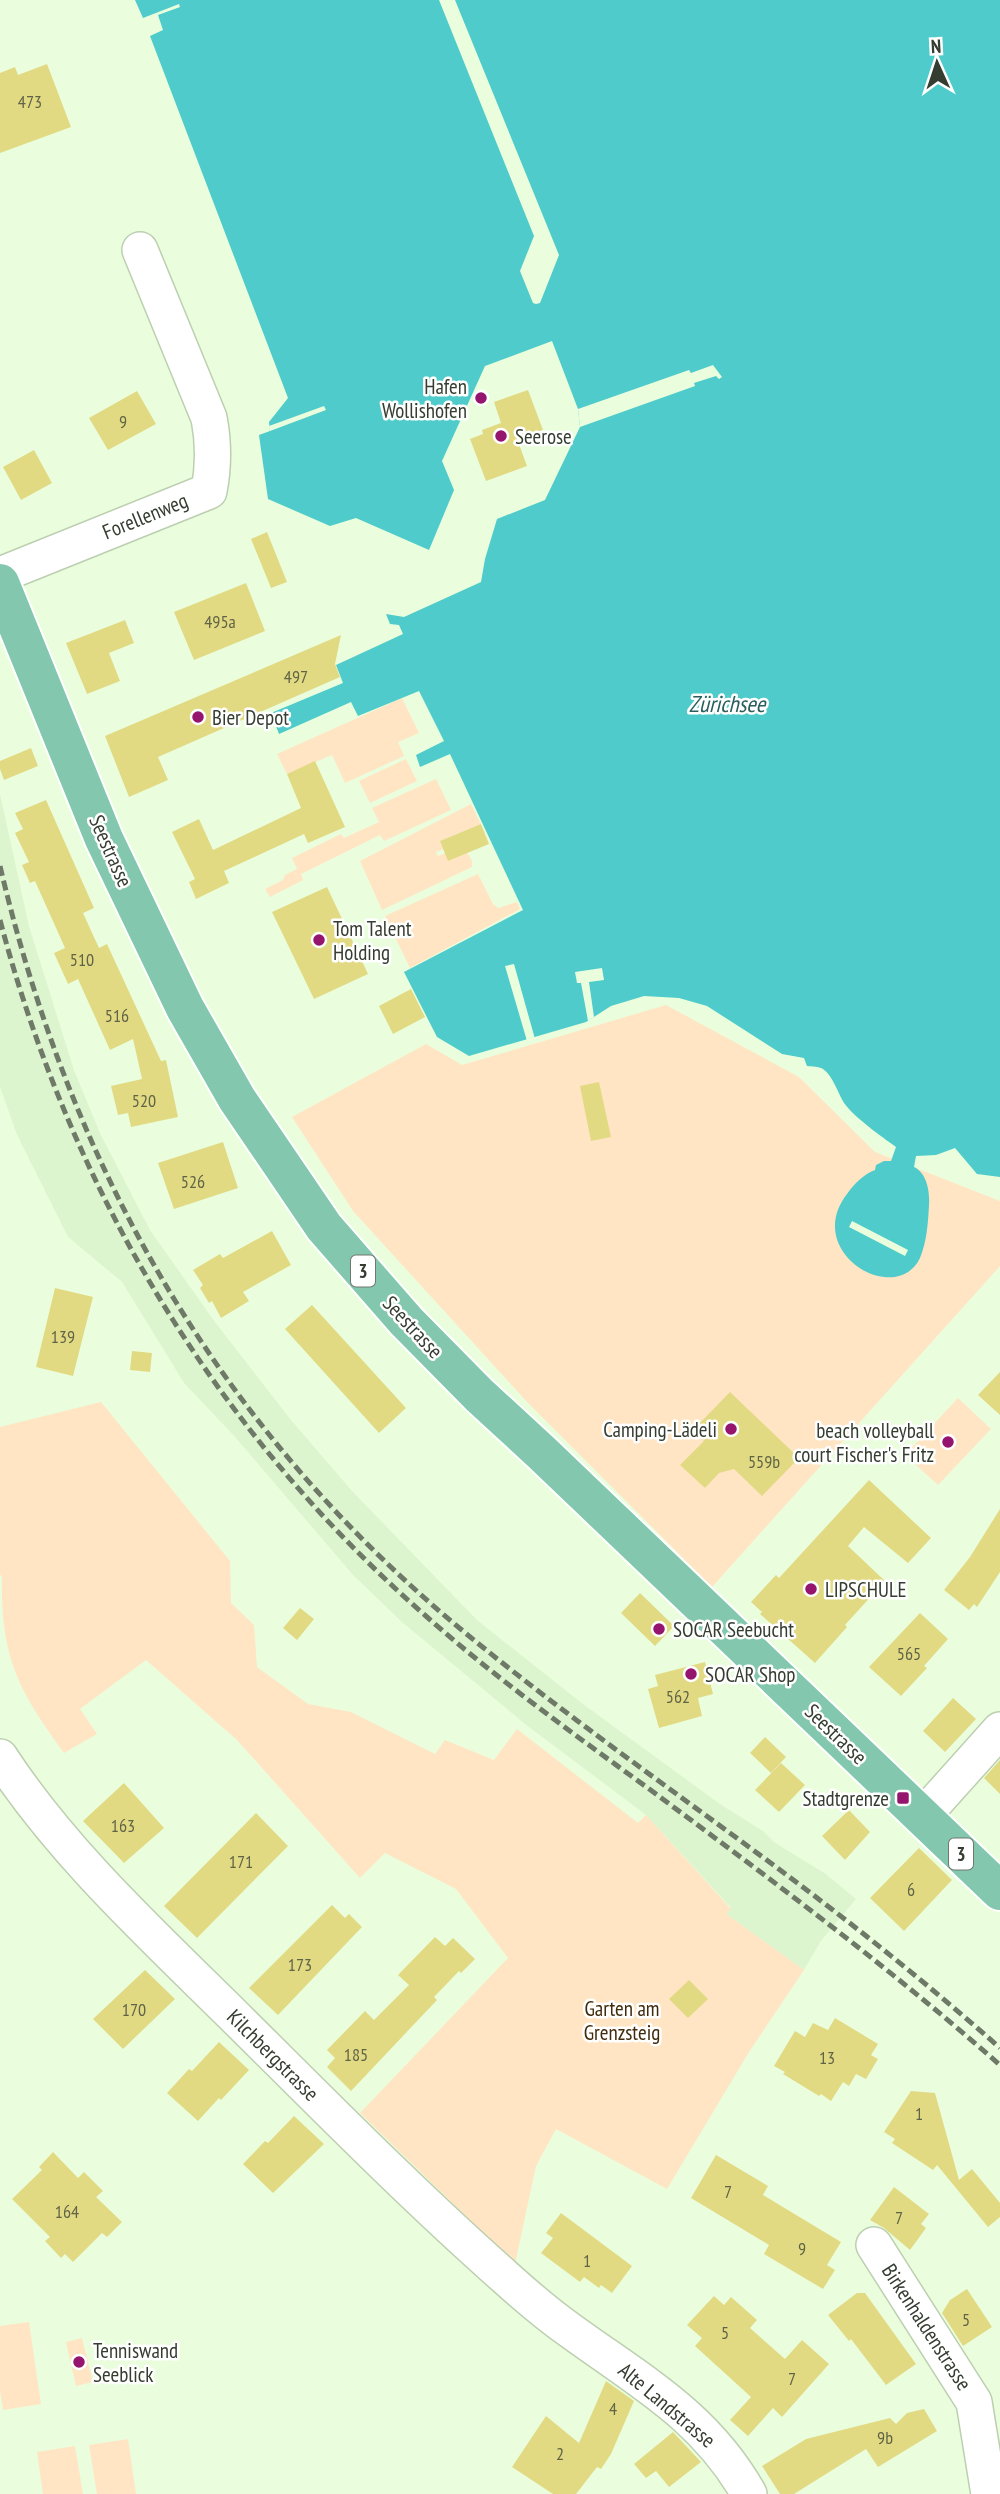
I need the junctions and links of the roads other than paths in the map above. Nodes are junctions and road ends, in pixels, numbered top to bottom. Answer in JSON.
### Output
{"nodes":[{"id":1,"x":140,"y":250,"type":"dead end"},
{"id":2,"x":0,"y":575,"type":"edge"},
{"id":3,"x":0,"y":583,"type":"edge"},
{"id":4,"x":1000,"y":1730,"type":"edge"},
{"id":5,"x":0,"y":1757,"type":"edge"},
{"id":6,"x":922,"y":1817,"type":"junction"},
{"id":7,"x":1000,"y":1891,"type":"edge"},
{"id":8,"x":874,"y":2245,"type":"dead end"},
{"id":9,"x":570,"y":2331,"type":"joint"},
{"id":10,"x":749,"y":2494,"type":"edge"},
{"id":11,"x":989,"y":2494,"type":"edge"}],
"edges":[{"from":1,"to":2,"type":"street","name":"Forellenweg"},
{"from":3,"to":6,"type":"main road","name":"Seestrasse","number":"3"},
{"from":4,"to":6,"type":"street"},
{"from":5,"to":9,"type":"street","name":"Kilchbergstrasse"},
{"from":6,"to":7,"type":"main road","name":"Seestrasse","number":"3"},
{"from":8,"to":11,"type":"street","name":"Birkenhaldenstrasse"},
{"from":9,"to":10,"type":"street","name":"Alte Landstrasse"}]}
